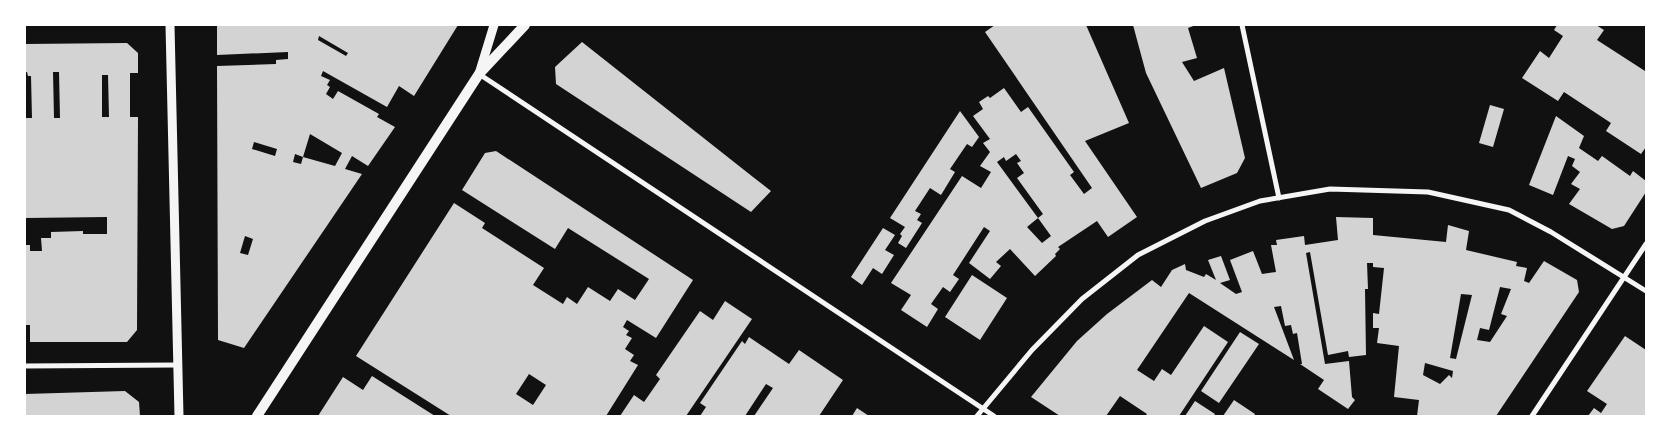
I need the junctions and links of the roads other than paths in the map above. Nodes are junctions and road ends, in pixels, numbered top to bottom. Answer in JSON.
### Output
{"nodes":[{"id":1,"x":170,"y":25,"type":"edge"},
{"id":2,"x":494,"y":25,"type":"edge"},
{"id":3,"x":525,"y":25,"type":"edge"},
{"id":4,"x":1242,"y":25,"type":"edge"},
{"id":5,"x":479,"y":74,"type":"junction"},
{"id":6,"x":1279,"y":198,"type":"junction"},
{"id":7,"x":1646,"y":244,"type":"edge"},
{"id":8,"x":1624,"y":277,"type":"junction"},
{"id":9,"x":1646,"y":291,"type":"edge"},
{"id":10,"x":25,"y":366,"type":"edge"},
{"id":11,"x":176,"y":366,"type":"junction"},
{"id":12,"x":982,"y":408,"type":"junction"},
{"id":13,"x":179,"y":416,"type":"edge"},
{"id":14,"x":257,"y":416,"type":"edge"},
{"id":15,"x":978,"y":416,"type":"edge"},
{"id":16,"x":994,"y":416,"type":"edge"},
{"id":17,"x":1532,"y":416,"type":"edge"}],
"edges":[{"from":1,"to":11,"type":"street"},
{"from":2,"to":5,"type":"street"},
{"from":3,"to":5,"type":"main road"},
{"from":4,"to":6,"type":"street"},
{"from":5,"to":12,"type":"street"},
{"from":5,"to":14,"type":"main road"},
{"from":6,"to":8,"type":"street"},
{"from":6,"to":12,"type":"street"},
{"from":7,"to":8,"type":"street"},
{"from":8,"to":9,"type":"street"},
{"from":8,"to":17,"type":"street"},
{"from":10,"to":11,"type":"street"},
{"from":11,"to":13,"type":"street"},
{"from":12,"to":15,"type":"street"},
{"from":12,"to":16,"type":"street"}]}
